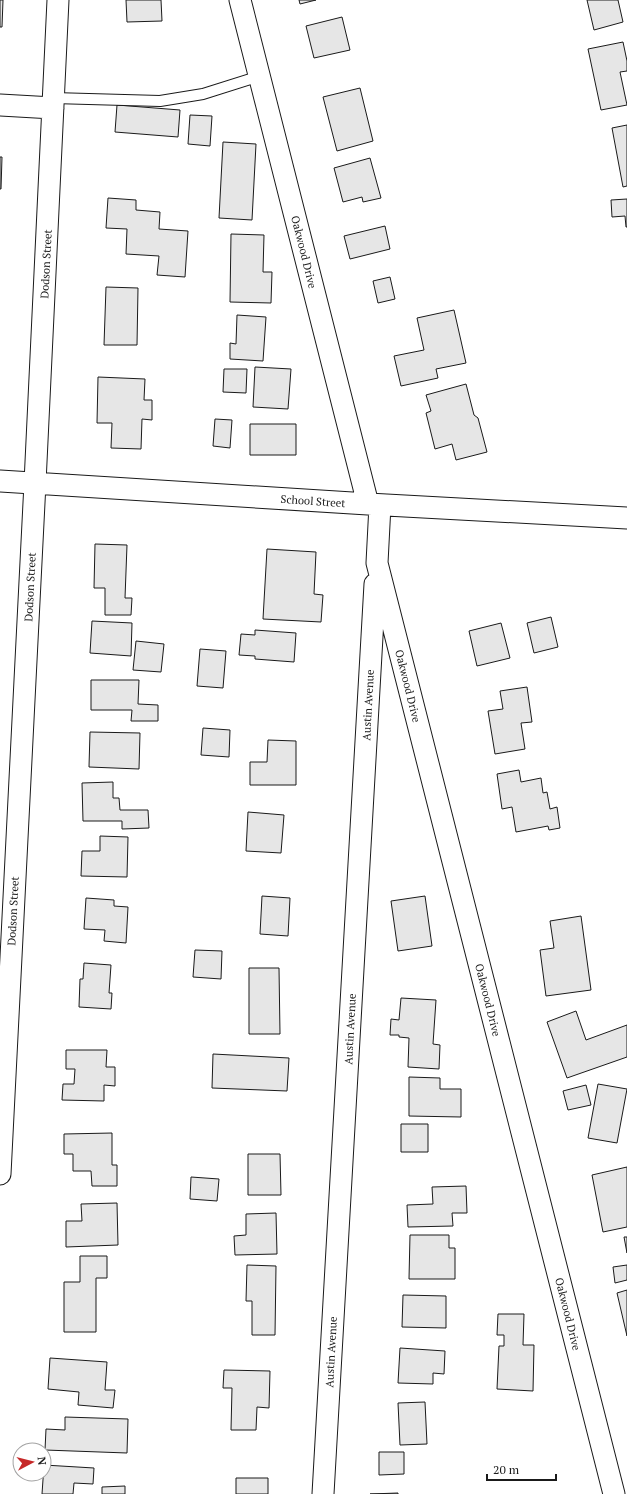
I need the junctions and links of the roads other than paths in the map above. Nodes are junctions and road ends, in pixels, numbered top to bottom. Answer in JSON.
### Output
{"nodes":[{"id":1,"x":58,"y":0,"type":"edge"},
{"id":2,"x":240,"y":0,"type":"edge"},
{"id":3,"x":260,"y":76,"type":"junction"},
{"id":4,"x":53,"y":103,"type":"junction"},
{"id":5,"x":0,"y":105,"type":"edge"},
{"id":6,"x":0,"y":481,"type":"edge"},
{"id":7,"x":36,"y":483,"type":"junction"},
{"id":8,"x":374,"y":505,"type":"junction"},
{"id":9,"x":627,"y":518,"type":"edge"},
{"id":10,"x":377,"y":563,"type":"junction"},
{"id":11,"x":8,"y":868,"type":"edge"},
{"id":12,"x":0,"y":1174,"type":"edge"},
{"id":13,"x":323,"y":1494,"type":"edge"},
{"id":14,"x":614,"y":1494,"type":"edge"}],
"edges":[{"from":1,"to":4,"type":"street","name":"Dodson Street"},
{"from":2,"to":3,"type":"street","name":"Oakwood Drive"},
{"from":3,"to":4,"type":"lane"},
{"from":3,"to":8,"type":"street","name":"Oakwood Drive"},
{"from":4,"to":5,"type":"street"},
{"from":4,"to":7,"type":"street","name":"Dodson Street"},
{"from":6,"to":7,"type":"street","name":"School Street"},
{"from":7,"to":8,"type":"street","name":"School Street"},
{"from":7,"to":11,"type":"street","name":"Dodson Street"},
{"from":8,"to":9,"type":"street","name":"School Street"},
{"from":8,"to":10,"type":"street","name":"Oakwood Drive"},
{"from":10,"to":13,"type":"street","name":"Austin Avenue"},
{"from":10,"to":14,"type":"street","name":"Oakwood Drive"},
{"from":11,"to":12,"type":"street","name":"Dodson Street"}]}
